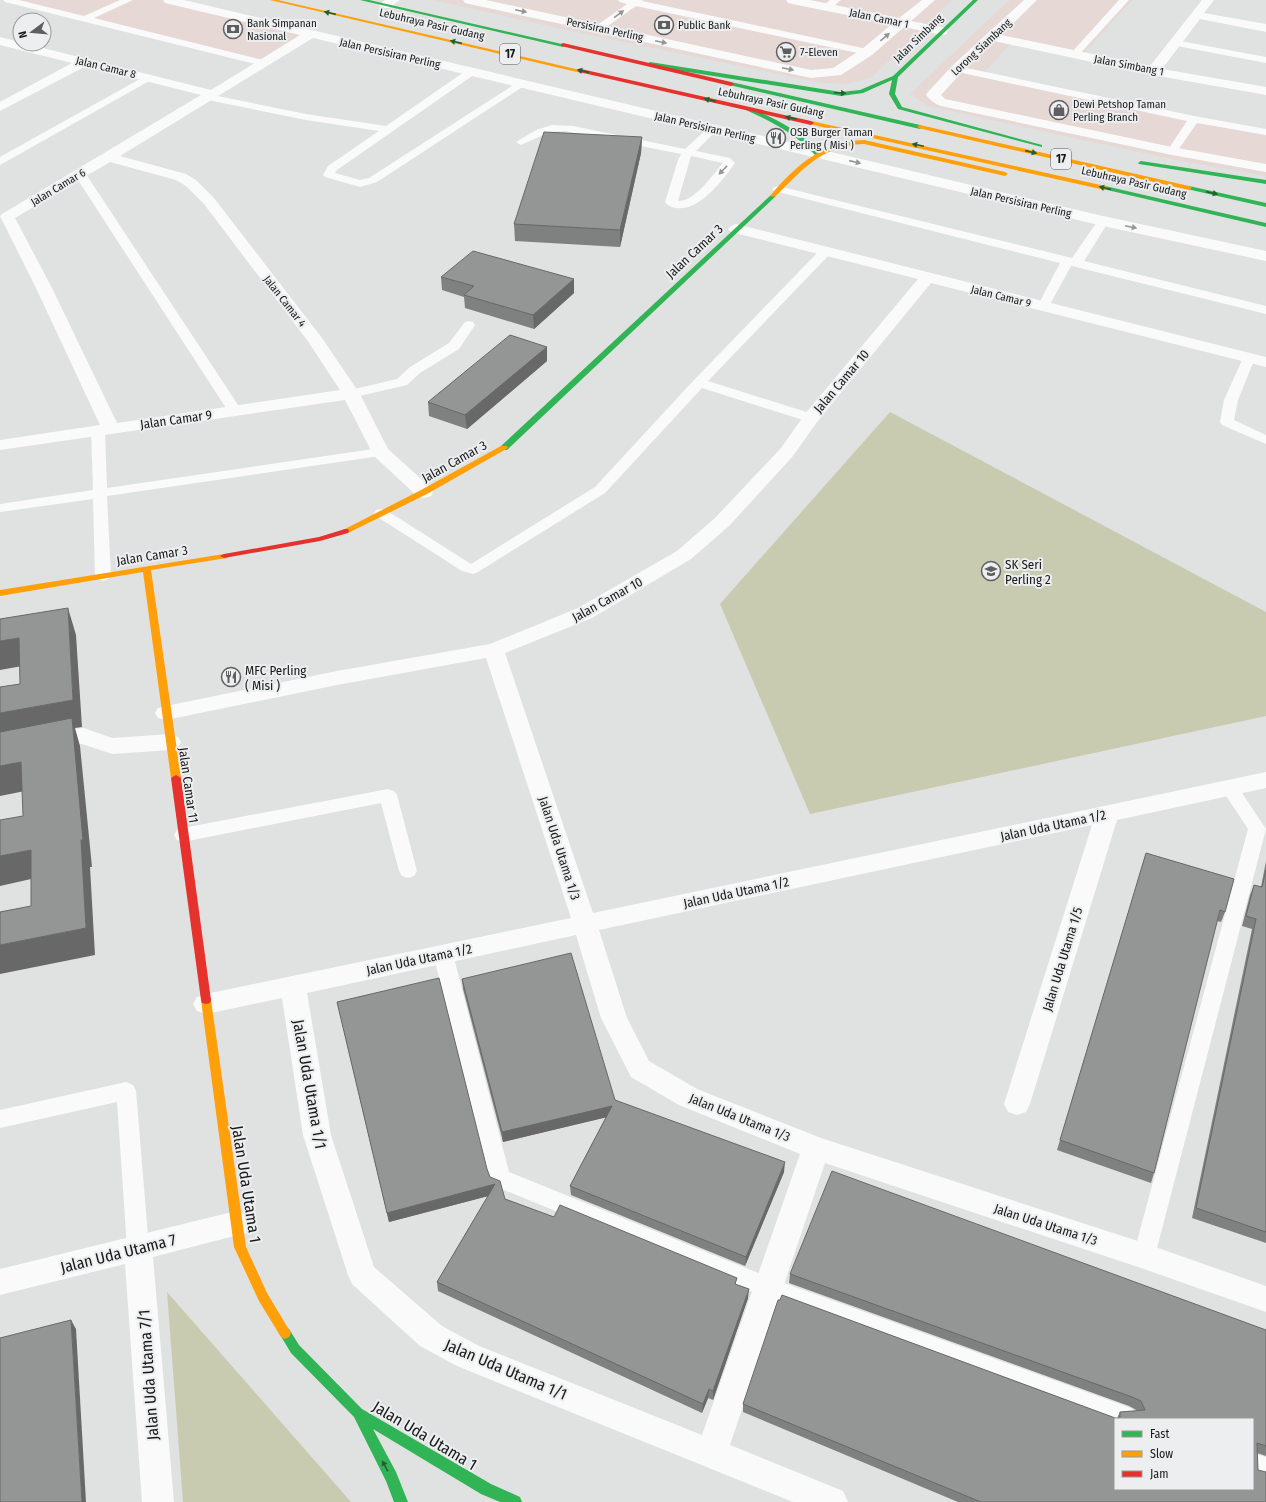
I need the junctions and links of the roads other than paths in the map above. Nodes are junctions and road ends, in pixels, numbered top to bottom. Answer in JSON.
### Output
{"nodes":[{"id":1,"x":8,"y":0,"type":"edge"},
{"id":2,"x":128,"y":0,"type":"edge"},
{"id":3,"x":169,"y":0,"type":"edge"},
{"id":4,"x":272,"y":0,"type":"edge"},
{"id":5,"x":362,"y":0,"type":"edge"},
{"id":6,"x":469,"y":0,"type":"edge"},
{"id":7,"x":623,"y":0,"type":"edge"},
{"id":8,"x":792,"y":0,"type":"edge"},
{"id":9,"x":929,"y":0,"type":"edge"},
{"id":10,"x":976,"y":0,"type":"edge"},
{"id":11,"x":1031,"y":0,"type":"edge"},
{"id":12,"x":1124,"y":0,"type":"edge"},
{"id":13,"x":1208,"y":0,"type":"edge"},
{"id":14,"x":636,"y":1,"type":"edge"},
{"id":15,"x":390,"y":3,"type":"edge"},
{"id":16,"x":832,"y":4,"type":"edge"},
{"id":17,"x":1196,"y":15,"type":"junction"},
{"id":18,"x":958,"y":17,"type":"junction"},
{"id":19,"x":85,"y":19,"type":"junction"},
{"id":20,"x":902,"y":22,"type":"junction"},
{"id":21,"x":599,"y":28,"type":"junction"},
{"id":22,"x":1266,"y":28,"type":"edge"},
{"id":23,"x":942,"y":31,"type":"junction"},
{"id":24,"x":310,"y":34,"type":"junction"},
{"id":25,"x":993,"y":37,"type":"junction"},
{"id":26,"x":0,"y":41,"type":"edge"},
{"id":27,"x":932,"y":41,"type":"junction"},
{"id":28,"x":1175,"y":43,"type":"junction"},
{"id":29,"x":867,"y":52,"type":"junction"},
{"id":30,"x":1075,"y":54,"type":"junction"},
{"id":31,"x":1266,"y":60,"type":"edge"},
{"id":32,"x":635,"y":61,"type":"junction"},
{"id":33,"x":84,"y":62,"type":"junction"},
{"id":34,"x":263,"y":63,"type":"junction"},
{"id":35,"x":957,"y":69,"type":"junction"},
{"id":36,"x":1153,"y":71,"type":"junction"},
{"id":37,"x":471,"y":72,"type":"junction"},
{"id":38,"x":896,"y":77,"type":"junction"},
{"id":39,"x":147,"y":78,"type":"junction"},
{"id":40,"x":522,"y":84,"type":"junction"},
{"id":41,"x":1266,"y":91,"type":"edge"},
{"id":42,"x":210,"y":95,"type":"junction"},
{"id":43,"x":0,"y":107,"type":"edge"},
{"id":44,"x":748,"y":109,"type":"junction"},
{"id":45,"x":856,"y":113,"type":"junction"},
{"id":46,"x":1194,"y":119,"type":"junction"},
{"id":47,"x":388,"y":129,"type":"junction"},
{"id":48,"x":714,"y":129,"type":"junction"},
{"id":49,"x":1266,"y":132,"type":"edge"},
{"id":50,"x":520,"y":142,"type":"dead end"},
{"id":51,"x":1040,"y":146,"type":"junction"},
{"id":52,"x":1063,"y":150,"type":"dead end"},
{"id":53,"x":1172,"y":151,"type":"junction"},
{"id":54,"x":687,"y":153,"type":"junction"},
{"id":55,"x":817,"y":154,"type":"junction"},
{"id":56,"x":956,"y":154,"type":"junction"},
{"id":57,"x":108,"y":157,"type":"junction"},
{"id":58,"x":0,"y":162,"type":"edge"},
{"id":59,"x":1131,"y":162,"type":"dead end"},
{"id":60,"x":1146,"y":164,"type":"junction"},
{"id":61,"x":1266,"y":168,"type":"edge"},
{"id":62,"x":80,"y":174,"type":"junction"},
{"id":63,"x":1005,"y":174,"type":"junction"},
{"id":64,"x":1028,"y":181,"type":"dead end"},
{"id":65,"x":1266,"y":182,"type":"edge"},
{"id":66,"x":778,"y":190,"type":"junction"},
{"id":67,"x":1258,"y":190,"type":"dead end"},
{"id":68,"x":1266,"y":205,"type":"edge"},
{"id":69,"x":1102,"y":221,"type":"junction"},
{"id":70,"x":1266,"y":225,"type":"edge"},
{"id":71,"x":736,"y":229,"type":"junction"},
{"id":72,"x":825,"y":252,"type":"junction"},
{"id":73,"x":1266,"y":256,"type":"edge"},
{"id":74,"x":1073,"y":262,"type":"junction"},
{"id":75,"x":927,"y":278,"type":"junction"},
{"id":76,"x":1043,"y":307,"type":"junction"},
{"id":77,"x":1266,"y":310,"type":"edge"},
{"id":78,"x":469,"y":325,"type":"dead end"},
{"id":79,"x":1249,"y":358,"type":"junction"},
{"id":80,"x":1266,"y":362,"type":"edge"},
{"id":81,"x":699,"y":383,"type":"junction"},
{"id":82,"x":351,"y":394,"type":"junction"},
{"id":83,"x":236,"y":411,"type":"junction"},
{"id":84,"x":811,"y":418,"type":"junction"},
{"id":85,"x":104,"y":430,"type":"junction"},
{"id":86,"x":1266,"y":440,"type":"edge"},
{"id":87,"x":0,"y":445,"type":"edge"},
{"id":88,"x":380,"y":452,"type":"junction"},
{"id":89,"x":424,"y":492,"type":"junction"},
{"id":90,"x":100,"y":493,"type":"junction"},
{"id":91,"x":0,"y":508,"type":"edge"},
{"id":92,"x":381,"y":513,"type":"junction"},
{"id":93,"x":146,"y":569,"type":"junction"},
{"id":94,"x":103,"y":576,"type":"junction"},
{"id":95,"x":0,"y":593,"type":"edge"},
{"id":96,"x":494,"y":650,"type":"junction"},
{"id":97,"x":166,"y":713,"type":"junction"},
{"id":98,"x":170,"y":742,"type":"junction"},
{"id":99,"x":0,"y":751,"type":"edge"},
{"id":100,"x":1266,"y":780,"type":"edge"},
{"id":101,"x":1230,"y":788,"type":"junction"},
{"id":102,"x":1107,"y":814,"type":"junction"},
{"id":103,"x":183,"y":836,"type":"junction"},
{"id":104,"x":408,"y":871,"type":"dead end"},
{"id":105,"x":585,"y":924,"type":"junction"},
{"id":106,"x":443,"y":954,"type":"junction"},
{"id":107,"x":293,"y":985,"type":"junction"},
{"id":108,"x":206,"y":1004,"type":"junction"},
{"id":109,"x":1017,"y":1104,"type":"dead end"},
{"id":110,"x":0,"y":1119,"type":"edge"},
{"id":111,"x":816,"y":1148,"type":"junction"},
{"id":112,"x":236,"y":1224,"type":"junction"},
{"id":113,"x":138,"y":1248,"type":"junction"},
{"id":114,"x":1144,"y":1256,"type":"junction"},
{"id":115,"x":0,"y":1282,"type":"edge"},
{"id":116,"x":768,"y":1288,"type":"junction"},
{"id":117,"x":1266,"y":1299,"type":"edge"},
{"id":118,"x":358,"y":1413,"type":"junction"},
{"id":119,"x":1125,"y":1418,"type":"edge"},
{"id":120,"x":711,"y":1454,"type":"junction"},
{"id":121,"x":1254,"y":1465,"type":"edge"},
{"id":122,"x":1266,"y":1469,"type":"edge"},
{"id":123,"x":158,"y":1502,"type":"edge"},
{"id":124,"x":401,"y":1502,"type":"edge"},
{"id":125,"x":515,"y":1502,"type":"edge"},
{"id":126,"x":832,"y":1502,"type":"edge"}],
"edges":[{"from":1,"to":19,"type":"lane"},
{"from":2,"to":19,"type":"lane"},
{"from":3,"to":24,"type":"street","name":"Jalan Persisiran Perling"},
{"from":44,"to":4,"type":"main road","name":"Lebuhraya Pasir Gudang","number":"17","one_way":true},
{"from":5,"to":15,"type":"main road","name":"Lebuhraya Pasir Gudang","number":"17"},
{"from":6,"to":21,"type":"street","name":"Persisiran Perling","one_way":true},
{"from":7,"to":14,"type":"lane"},
{"from":8,"to":16,"type":"street","name":"Jalan Camar 1"},
{"from":9,"to":20,"type":"street","name":"Persisiran Perling"},
{"from":10,"to":18,"type":"main road","name":"Jalan Simbang"},
{"from":11,"to":25,"type":"street","name":"Lorong Siambang"},
{"from":12,"to":30,"type":"lane"},
{"from":13,"to":17,"type":"street"},
{"from":21,"to":14,"type":"lane","one_way":true},
{"from":14,"to":29,"type":"lane"},
{"from":15,"to":32,"type":"main road","name":"Lebuhraya Pasir Gudang","number":"17"},
{"from":16,"to":20,"type":"street","name":"Jalan Camar 1"},
{"from":17,"to":22,"type":"street"},
{"from":17,"to":28,"type":"street"},
{"from":18,"to":20,"type":"street"},
{"from":18,"to":23,"type":"main road","name":"Jalan Simbang"},
{"from":19,"to":34,"type":"lane"},
{"from":20,"to":23,"type":"street","name":"Jalan Camar 1"},
{"from":20,"to":27,"type":"street"},
{"from":29,"to":20,"type":"street","name":"Persisiran Perling","one_way":true},
{"from":21,"to":29,"type":"street","name":"Persisiran Perling","one_way":true},
{"from":23,"to":27,"type":"main road","name":"Jalan Simbang"},
{"from":24,"to":34,"type":"street","name":"Jalan Camar 6"},
{"from":24,"to":37,"type":"street","name":"Jalan Persisiran Perling"},
{"from":25,"to":30,"type":"street","name":"Jalan Simbang 1"},
{"from":25,"to":35,"type":"street","name":"Lorong Siambang"},
{"from":26,"to":33,"type":"street","name":"Jalan Camar 8"},
{"from":27,"to":38,"type":"main road","name":"Jalan Simbang"},
{"from":28,"to":31,"type":"lane"},
{"from":28,"to":36,"type":"street"},
{"from":30,"to":36,"type":"street","name":"Jalan Simbang 1"},
{"from":32,"to":38,"type":"main road","one_way":true},
{"from":32,"to":45,"type":"main road","name":"Lebuhraya Pasir Gudang","number":"17"},
{"from":33,"to":39,"type":"street","name":"Jalan Camar 8"},
{"from":33,"to":43,"type":"street"},
{"from":34,"to":42,"type":"street","name":"Jalan Camar 6"},
{"from":35,"to":46,"type":"lane"},
{"from":35,"to":53,"type":"street","name":"Lorong Siambang"},
{"from":36,"to":41,"type":"street","name":"Jalan Simbang 1"},
{"from":37,"to":40,"type":"street","name":"Jalan Persisiran Perling"},
{"from":37,"to":47,"type":"lane"},
{"from":38,"to":51,"type":"main road"},
{"from":39,"to":42,"type":"street","name":"Jalan Camar 8"},
{"from":39,"to":58,"type":"lane"},
{"from":40,"to":47,"type":"lane"},
{"from":40,"to":48,"type":"street","name":"Jalan Persisiran Perling"},
{"from":42,"to":47,"type":"lane"},
{"from":42,"to":57,"type":"street","name":"Jalan Camar 6"},
{"from":44,"to":55,"type":"main road"},
{"from":56,"to":44,"type":"main road","name":"Lebuhraya Pasir Gudang","number":"17","one_way":true},
{"from":45,"to":51,"type":"main road"},
{"from":45,"to":68,"type":"main road","name":"Lebuhraya Pasir Gudang","number":"17","one_way":true},
{"from":46,"to":49,"type":"lane"},
{"from":46,"to":53,"type":"lane"},
{"from":48,"to":54,"type":"lane"},
{"from":48,"to":55,"type":"street","name":"Jalan Persisiran Perling"},
{"from":50,"to":54,"type":"lane"},
{"from":51,"to":52,"type":"main road"},
{"from":53,"to":61,"type":"street"},
{"from":54,"to":54,"type":"lane","one_way":true},
{"from":55,"to":63,"type":"main road","name":"Jalan Camar 3"},
{"from":55,"to":66,"type":"main road","name":"Jalan Camar 3"},
{"from":55,"to":69,"type":"street","name":"Jalan Persisiran Perling","one_way":true},
{"from":56,"to":63,"type":"main road"},
{"from":70,"to":56,"type":"main road","name":"Lebuhraya Pasir Gudang","number":"17","one_way":true},
{"from":57,"to":62,"type":"street","name":"Jalan Camar 6"},
{"from":57,"to":82,"type":"street","name":"Jalan Camar 4"},
{"from":59,"to":60,"type":"main road"},
{"from":60,"to":65,"type":"main road"},
{"from":60,"to":67,"type":"main road"},
{"from":62,"to":83,"type":"lane"},
{"from":62,"to":85,"type":"street","name":"Jalan Camar 6"},
{"from":63,"to":64,"type":"main road"},
{"from":66,"to":71,"type":"main road","name":"Jalan Camar 3"},
{"from":66,"to":74,"type":"lane"},
{"from":69,"to":73,"type":"street","name":"Jalan Persisiran Perling","one_way":true},
{"from":69,"to":74,"type":"lane"},
{"from":71,"to":72,"type":"street","name":"Jalan Camar 9"},
{"from":71,"to":89,"type":"main road","name":"Jalan Camar 3"},
{"from":72,"to":75,"type":"street","name":"Jalan Camar 9"},
{"from":72,"to":81,"type":"lane"},
{"from":74,"to":76,"type":"lane"},
{"from":74,"to":77,"type":"lane"},
{"from":75,"to":76,"type":"street","name":"Jalan Camar 9"},
{"from":75,"to":84,"type":"street","name":"Jalan Camar 10"},
{"from":76,"to":79,"type":"street","name":"Jalan Camar 9"},
{"from":78,"to":82,"type":"lane"},
{"from":79,"to":80,"type":"street","name":"Jalan Camar 9"},
{"from":79,"to":86,"type":"lane"},
{"from":81,"to":84,"type":"lane"},
{"from":81,"to":92,"type":"lane"},
{"from":82,"to":83,"type":"street","name":"Jalan Camar 9"},
{"from":82,"to":88,"type":"street","name":"Jalan Camar 4"},
{"from":83,"to":85,"type":"street","name":"Jalan Camar 9"},
{"from":84,"to":96,"type":"street","name":"Jalan Camar 10"},
{"from":85,"to":87,"type":"street","name":"Jalan Camar 9"},
{"from":85,"to":90,"type":"lane"},
{"from":88,"to":89,"type":"street","name":"Jalan Camar 4"},
{"from":88,"to":90,"type":"lane"},
{"from":89,"to":92,"type":"main road","name":"Jalan Camar 3"},
{"from":90,"to":91,"type":"lane"},
{"from":90,"to":94,"type":"lane"},
{"from":92,"to":93,"type":"main road","name":"Jalan Camar 3"},
{"from":93,"to":94,"type":"main road","name":"Jalan Camar 3"},
{"from":93,"to":97,"type":"main road","name":"Jalan Camar 11"},
{"from":94,"to":95,"type":"main road","name":"Jalan Camar 3"},
{"from":96,"to":97,"type":"street","name":"Jalan Camar 10"},
{"from":96,"to":105,"type":"street","name":"Jalan Uda Utama 1/3"},
{"from":97,"to":98,"type":"main road","name":"Jalan Camar 11"},
{"from":98,"to":99,"type":"street"},
{"from":98,"to":103,"type":"main road","name":"Jalan Camar 11"},
{"from":100,"to":101,"type":"street","name":"Jalan Uda Utama 1/2"},
{"from":101,"to":102,"type":"street","name":"Jalan Uda Utama 1/2"},
{"from":101,"to":114,"type":"lane"},
{"from":102,"to":105,"type":"street","name":"Jalan Uda Utama 1/2"},
{"from":102,"to":109,"type":"street","name":"Jalan Uda Utama 1/5"},
{"from":103,"to":104,"type":"lane"},
{"from":103,"to":108,"type":"main road","name":"Jalan Camar 11"},
{"from":105,"to":106,"type":"street","name":"Jalan Uda Utama 1/2"},
{"from":105,"to":111,"type":"street","name":"Jalan Uda Utama 1/3"},
{"from":106,"to":107,"type":"street","name":"Jalan Uda Utama 1/2"},
{"from":106,"to":116,"type":"lane"},
{"from":107,"to":108,"type":"street","name":"Jalan Uda Utama 1/2"},
{"from":107,"to":120,"type":"street","name":"Jalan Uda Utama 1/1"},
{"from":108,"to":112,"type":"main road","name":"Jalan Uda Utama 1"},
{"from":110,"to":113,"type":"lane"},
{"from":111,"to":114,"type":"street","name":"Jalan Uda Utama 1/3"},
{"from":111,"to":116,"type":"street"},
{"from":112,"to":113,"type":"street","name":"Jalan Uda Utama 7"},
{"from":112,"to":118,"type":"main road","name":"Jalan Uda Utama 1"},
{"from":113,"to":115,"type":"street","name":"Jalan Uda Utama 7"},
{"from":113,"to":123,"type":"street","name":"Jalan Uda Utama 7/1"},
{"from":114,"to":117,"type":"street","name":"Jalan Uda Utama 1/3"},
{"from":116,"to":119,"type":"lane"},
{"from":116,"to":120,"type":"street"},
{"from":124,"to":118,"type":"main road","one_way":true},
{"from":118,"to":125,"type":"main road","name":"Jalan Uda Utama 1"},
{"from":120,"to":126,"type":"street","name":"Jalan Uda Utama 1/1"},
{"from":121,"to":122,"type":"lane"}]}
